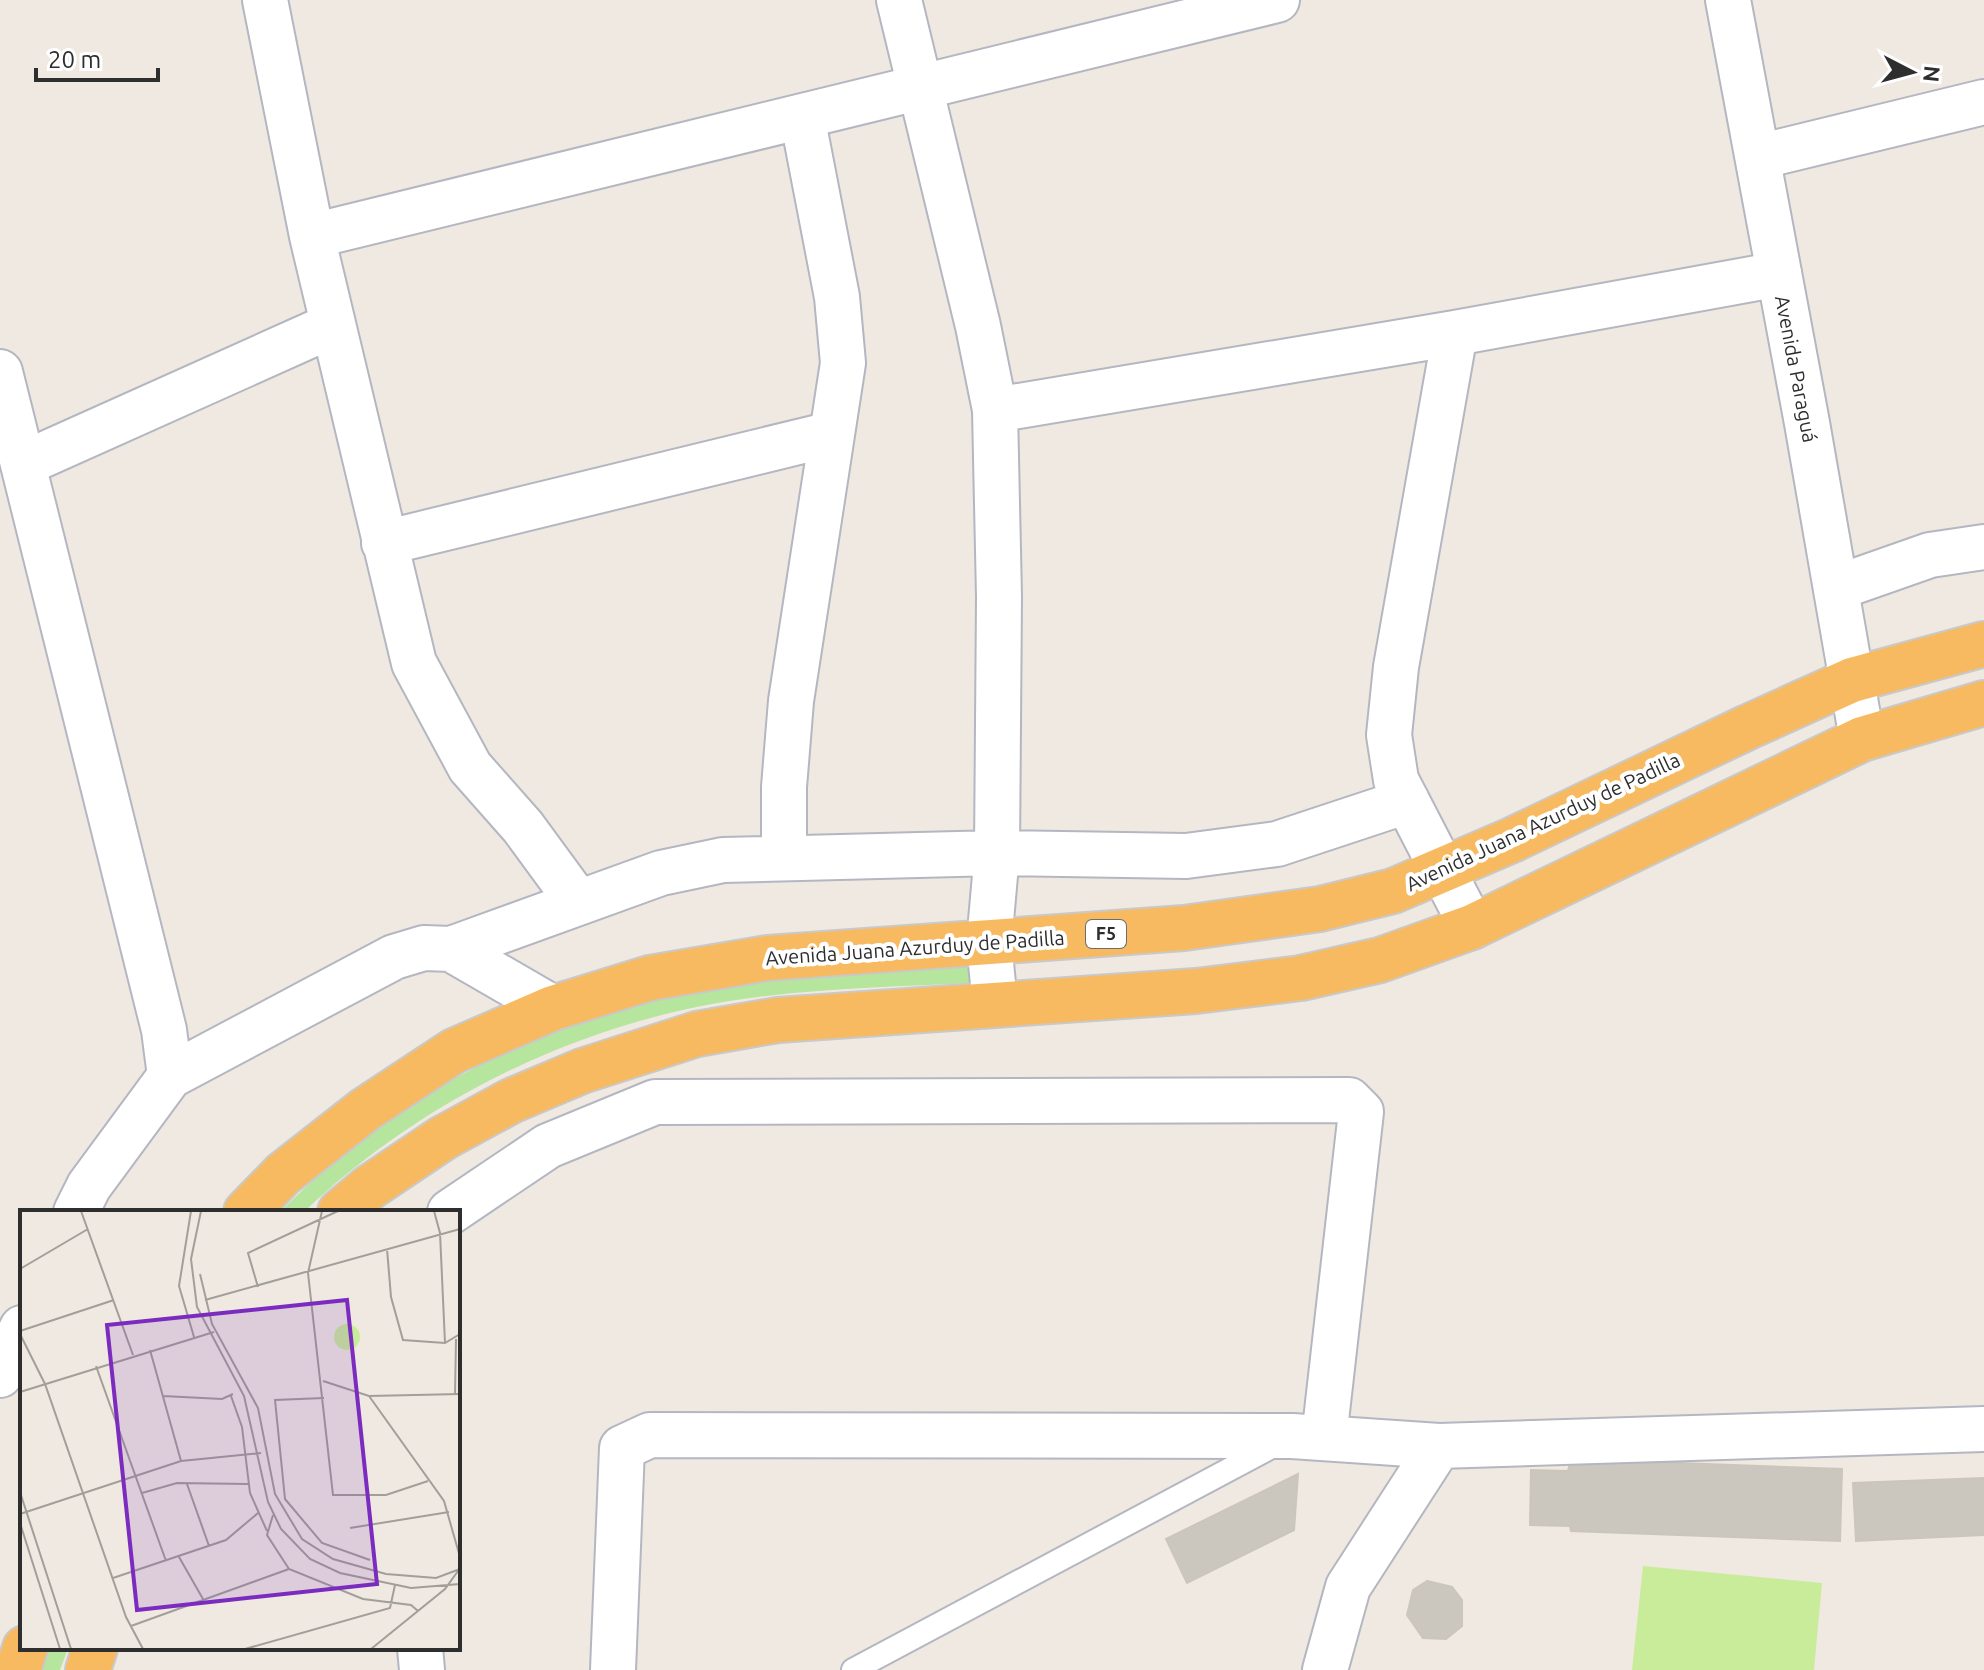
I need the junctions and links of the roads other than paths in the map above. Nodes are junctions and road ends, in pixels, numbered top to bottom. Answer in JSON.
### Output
{"nodes":[{"id":1,"x":265,"y":0,"type":"edge"},
{"id":2,"x":899,"y":0,"type":"edge"},
{"id":3,"x":1277,"y":0,"type":"edge"},
{"id":4,"x":1728,"y":0,"type":"edge"},
{"id":5,"x":920,"y":87,"type":"junction"},
{"id":6,"x":1984,"y":102,"type":"edge"},
{"id":7,"x":802,"y":116,"type":"junction"},
{"id":8,"x":1758,"y":157,"type":"junction"},
{"id":9,"x":312,"y":236,"type":"junction"},
{"id":10,"x":1779,"y":274,"type":"junction"},
{"id":11,"x":333,"y":325,"type":"junction"},
{"id":12,"x":1455,"y":333,"type":"junction"},
{"id":13,"x":0,"y":372,"type":"edge"},
{"id":14,"x":995,"y":410,"type":"junction"},
{"id":15,"x":831,"y":434,"type":"junction"},
{"id":16,"x":23,"y":464,"type":"junction"},
{"id":17,"x":384,"y":543,"type":"junction"},
{"id":18,"x":1984,"y":547,"type":"edge"},
{"id":19,"x":1836,"y":588,"type":"junction"},
{"id":20,"x":1984,"y":644,"type":"edge"},
{"id":21,"x":1852,"y":680,"type":"junction"},
{"id":22,"x":1984,"y":703,"type":"edge"},
{"id":23,"x":1862,"y":739,"type":"junction"},
{"id":24,"x":1407,"y":801,"type":"junction"},
{"id":25,"x":997,"y":853,"type":"junction"},
{"id":26,"x":784,"y":858,"type":"junction"},
{"id":27,"x":1442,"y":871,"type":"junction"},
{"id":28,"x":578,"y":902,"type":"junction"},
{"id":29,"x":1472,"y":927,"type":"junction"},
{"id":30,"x":989,"y":943,"type":"junction"},
{"id":31,"x":451,"y":949,"type":"junction"},
{"id":32,"x":995,"y":1004,"type":"junction"},
{"id":33,"x":553,"y":1008,"type":"junction"},
{"id":34,"x":170,"y":1076,"type":"junction"},
{"id":35,"x":77,"y":1210,"type":"edge"},
{"id":36,"x":248,"y":1210,"type":"edge"},
{"id":37,"x":342,"y":1210,"type":"edge"},
{"id":38,"x":453,"y":1210,"type":"edge"},
{"id":39,"x":20,"y":1332,"type":"edge"},
{"id":40,"x":0,"y":1375,"type":"edge"},
{"id":41,"x":1984,"y":1429,"type":"edge"},
{"id":42,"x":1308,"y":1437,"type":"junction"},
{"id":43,"x":1439,"y":1446,"type":"junction"},
{"id":44,"x":24,"y":1650,"type":"edge"},
{"id":45,"x":94,"y":1650,"type":"edge"},
{"id":46,"x":420,"y":1650,"type":"edge"},
{"id":47,"x":18,"y":1670,"type":"edge"},
{"id":48,"x":88,"y":1670,"type":"edge"},
{"id":49,"x":422,"y":1670,"type":"edge"},
{"id":50,"x":613,"y":1670,"type":"edge"},
{"id":51,"x":853,"y":1670,"type":"edge"},
{"id":52,"x":1325,"y":1670,"type":"edge"}],
"edges":[{"from":1,"to":9,"type":"street"},
{"from":2,"to":5,"type":"street"},
{"from":3,"to":5,"type":"street"},
{"from":4,"to":8,"type":"street","name":"Avenida Paraguá"},
{"from":5,"to":7,"type":"street"},
{"from":5,"to":14,"type":"street"},
{"from":6,"to":8,"type":"street"},
{"from":7,"to":9,"type":"street"},
{"from":7,"to":15,"type":"street"},
{"from":8,"to":10,"type":"street","name":"Avenida Paraguá"},
{"from":9,"to":11,"type":"street"},
{"from":10,"to":12,"type":"street"},
{"from":10,"to":19,"type":"street","name":"Avenida Paraguá"},
{"from":11,"to":16,"type":"street"},
{"from":11,"to":17,"type":"street"},
{"from":12,"to":14,"type":"street"},
{"from":12,"to":24,"type":"street"},
{"from":13,"to":16,"type":"street"},
{"from":14,"to":25,"type":"street"},
{"from":15,"to":17,"type":"street"},
{"from":15,"to":26,"type":"street"},
{"from":16,"to":34,"type":"street"},
{"from":17,"to":28,"type":"street"},
{"from":18,"to":19,"type":"street"},
{"from":19,"to":21,"type":"street","name":"Avenida Paraguá"},
{"from":20,"to":21,"type":"highway","name":"Avenida Juana Azurduy de Padilla","number":"F5"},
{"from":21,"to":23,"type":"street","name":"Avenida Paraguá"},
{"from":21,"to":27,"type":"highway","name":"Avenida Juana Azurduy de Padilla","number":"F5"},
{"from":22,"to":23,"type":"highway"},
{"from":23,"to":29,"type":"highway"},
{"from":24,"to":25,"type":"street"},
{"from":24,"to":27,"type":"street"},
{"from":25,"to":26,"type":"street"},
{"from":25,"to":30,"type":"street"},
{"from":26,"to":28,"type":"street"},
{"from":27,"to":29,"type":"street"},
{"from":27,"to":30,"type":"highway","name":"Avenida Juana Azurduy de Padilla","number":"F5"},
{"from":28,"to":31,"type":"street"},
{"from":29,"to":32,"type":"highway"},
{"from":30,"to":32,"type":"street"},
{"from":30,"to":33,"type":"highway","name":"Avenida Juana Azurduy de Padilla","number":"F5"},
{"from":31,"to":33,"type":"street"},
{"from":31,"to":34,"type":"street"},
{"from":32,"to":37,"type":"highway"},
{"from":33,"to":36,"type":"highway","name":"Avenida Juana Azurduy de Padilla","number":"F5"},
{"from":34,"to":35,"type":"street"},
{"from":38,"to":42,"type":"street"},
{"from":39,"to":40,"type":"street"},
{"from":41,"to":43,"type":"street"},
{"from":42,"to":43,"type":"street"},
{"from":42,"to":50,"type":"street"},
{"from":42,"to":51,"type":"lane"},
{"from":43,"to":52,"type":"street"},
{"from":44,"to":47,"type":"highway"},
{"from":45,"to":48,"type":"highway"},
{"from":46,"to":49,"type":"street"}]}
